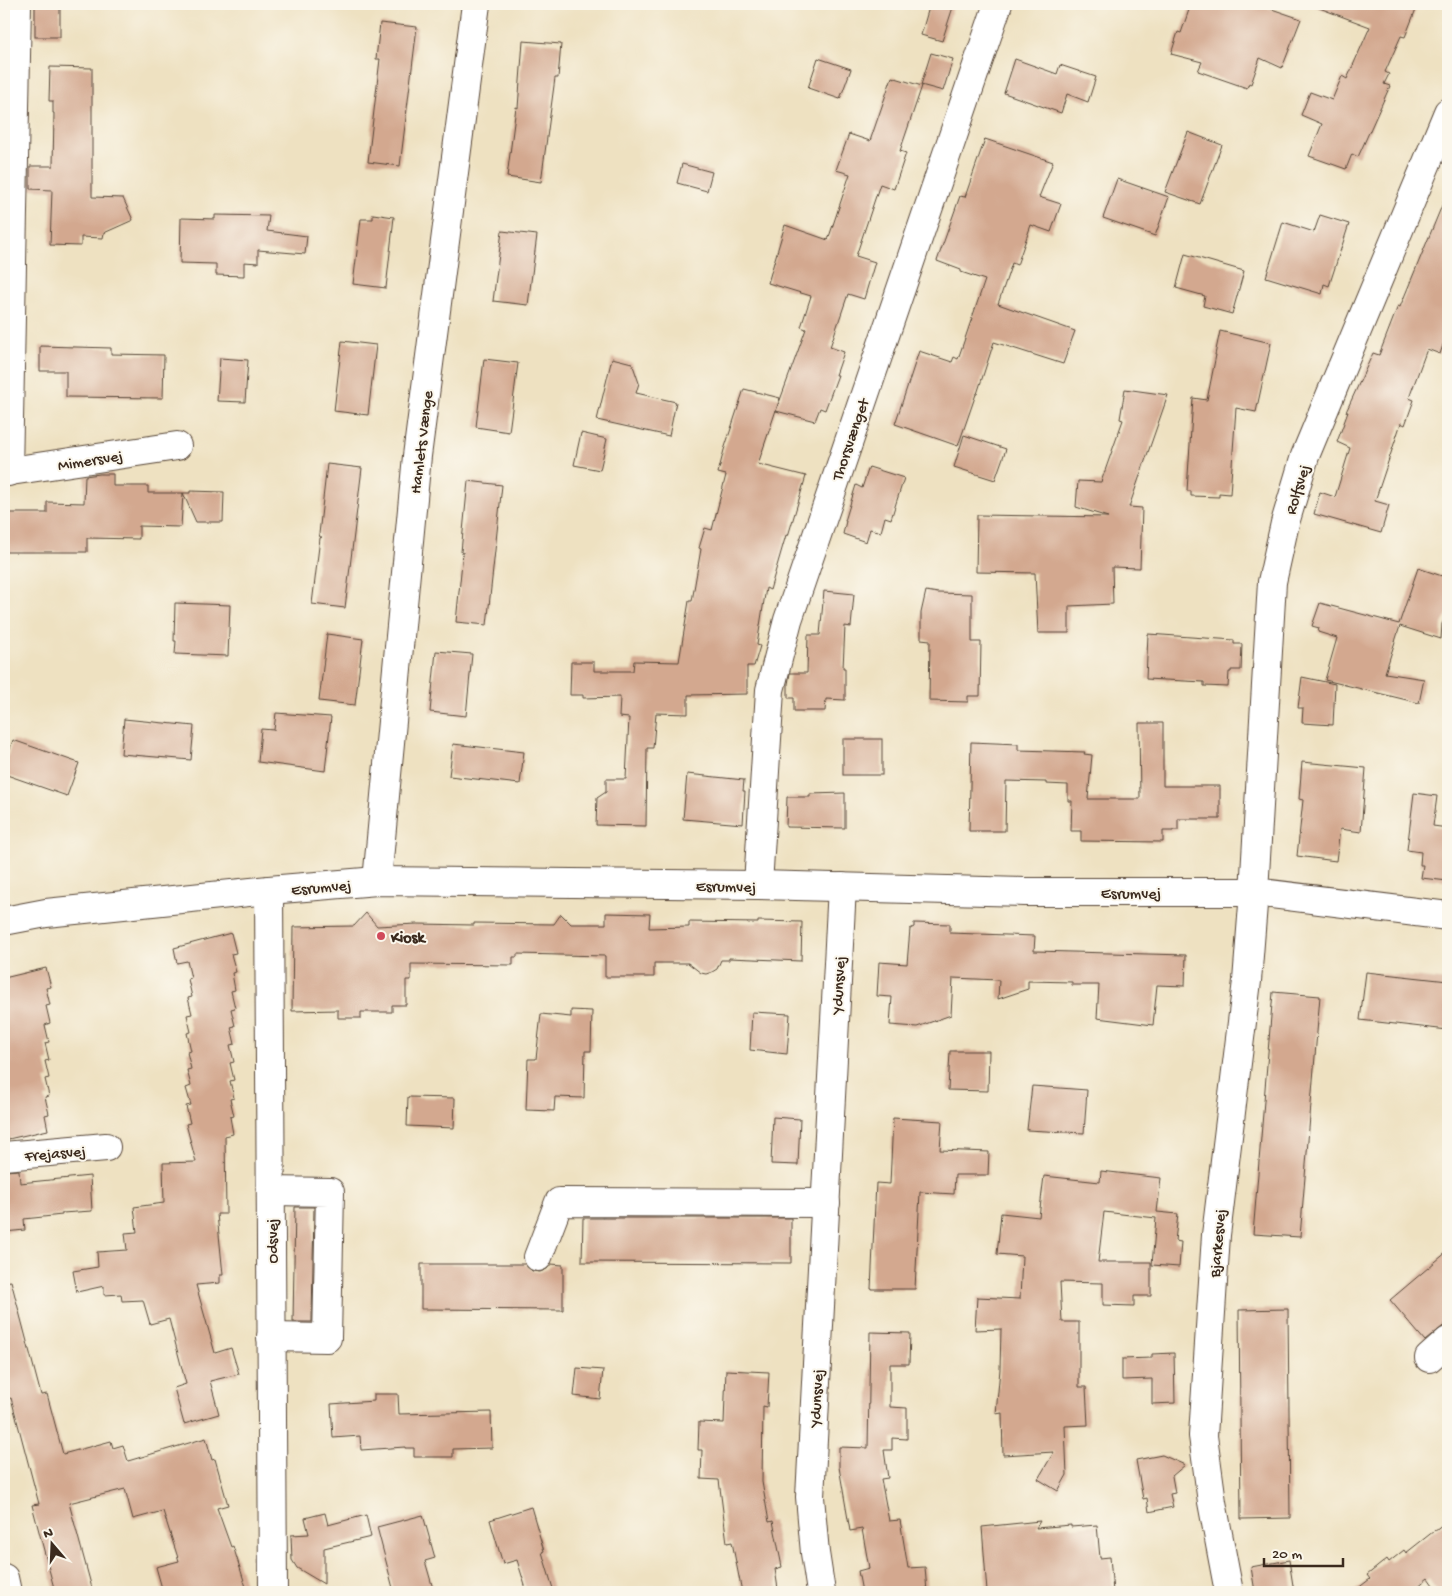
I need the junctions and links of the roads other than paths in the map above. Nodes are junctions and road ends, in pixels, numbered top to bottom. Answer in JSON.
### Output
{"nodes":[{"id":1,"x":17,"y":4,"type":"edge"},
{"id":2,"x":476,"y":4,"type":"edge"},
{"id":3,"x":998,"y":4,"type":"edge"},
{"id":4,"x":1448,"y":112,"type":"edge"},
{"id":5,"x":177,"y":446,"type":"dead end"},
{"id":6,"x":6,"y":472,"type":"edge"},
{"id":7,"x":377,"y":881,"type":"junction"},
{"id":8,"x":758,"y":885,"type":"junction"},
{"id":9,"x":842,"y":887,"type":"junction"},
{"id":10,"x":269,"y":890,"type":"junction"},
{"id":11,"x":1254,"y":892,"type":"junction"},
{"id":12,"x":1448,"y":916,"type":"edge"},
{"id":13,"x":4,"y":921,"type":"edge"},
{"id":14,"x":106,"y":1147,"type":"dead end"},
{"id":15,"x":4,"y":1156,"type":"edge"},
{"id":16,"x":271,"y":1191,"type":"junction"},
{"id":17,"x":826,"y":1203,"type":"junction"},
{"id":18,"x":538,"y":1257,"type":"dead end"},
{"id":19,"x":271,"y":1337,"type":"junction"},
{"id":20,"x":4,"y":1578,"type":"edge"},
{"id":21,"x":7,"y":1592,"type":"edge"},
{"id":22,"x":273,"y":1592,"type":"edge"},
{"id":23,"x":821,"y":1592,"type":"edge"},
{"id":24,"x":1229,"y":1592,"type":"edge"}],
"edges":[{"from":1,"to":6,"type":"street"},
{"from":2,"to":7,"type":"street","name":"Hamlets Vænge"},
{"from":3,"to":8,"type":"street","name":"Thorsvænget"},
{"from":4,"to":11,"type":"street","name":"Rolfsvej"},
{"from":5,"to":6,"type":"street","name":"Mimersvej"},
{"from":7,"to":8,"type":"street","name":"Esrumvej"},
{"from":7,"to":10,"type":"street","name":"Esrumvej"},
{"from":8,"to":9,"type":"street","name":"Esrumvej"},
{"from":9,"to":11,"type":"street","name":"Esrumvej"},
{"from":9,"to":17,"type":"street","name":"Ydunsvej"},
{"from":10,"to":13,"type":"street","name":"Esrumvej"},
{"from":10,"to":16,"type":"street","name":"Odsvej"},
{"from":11,"to":12,"type":"street","name":"Esrumvej"},
{"from":11,"to":24,"type":"street","name":"Bjarkesvej"},
{"from":14,"to":15,"type":"street","name":"Frejasvej"},
{"from":16,"to":19,"type":"street","name":"Odsvej"},
{"from":16,"to":19,"type":"street"},
{"from":17,"to":18,"type":"street"},
{"from":17,"to":23,"type":"street","name":"Ydunsvej"},
{"from":19,"to":22,"type":"street","name":"Odsvej"},
{"from":20,"to":21,"type":"street"}]}
